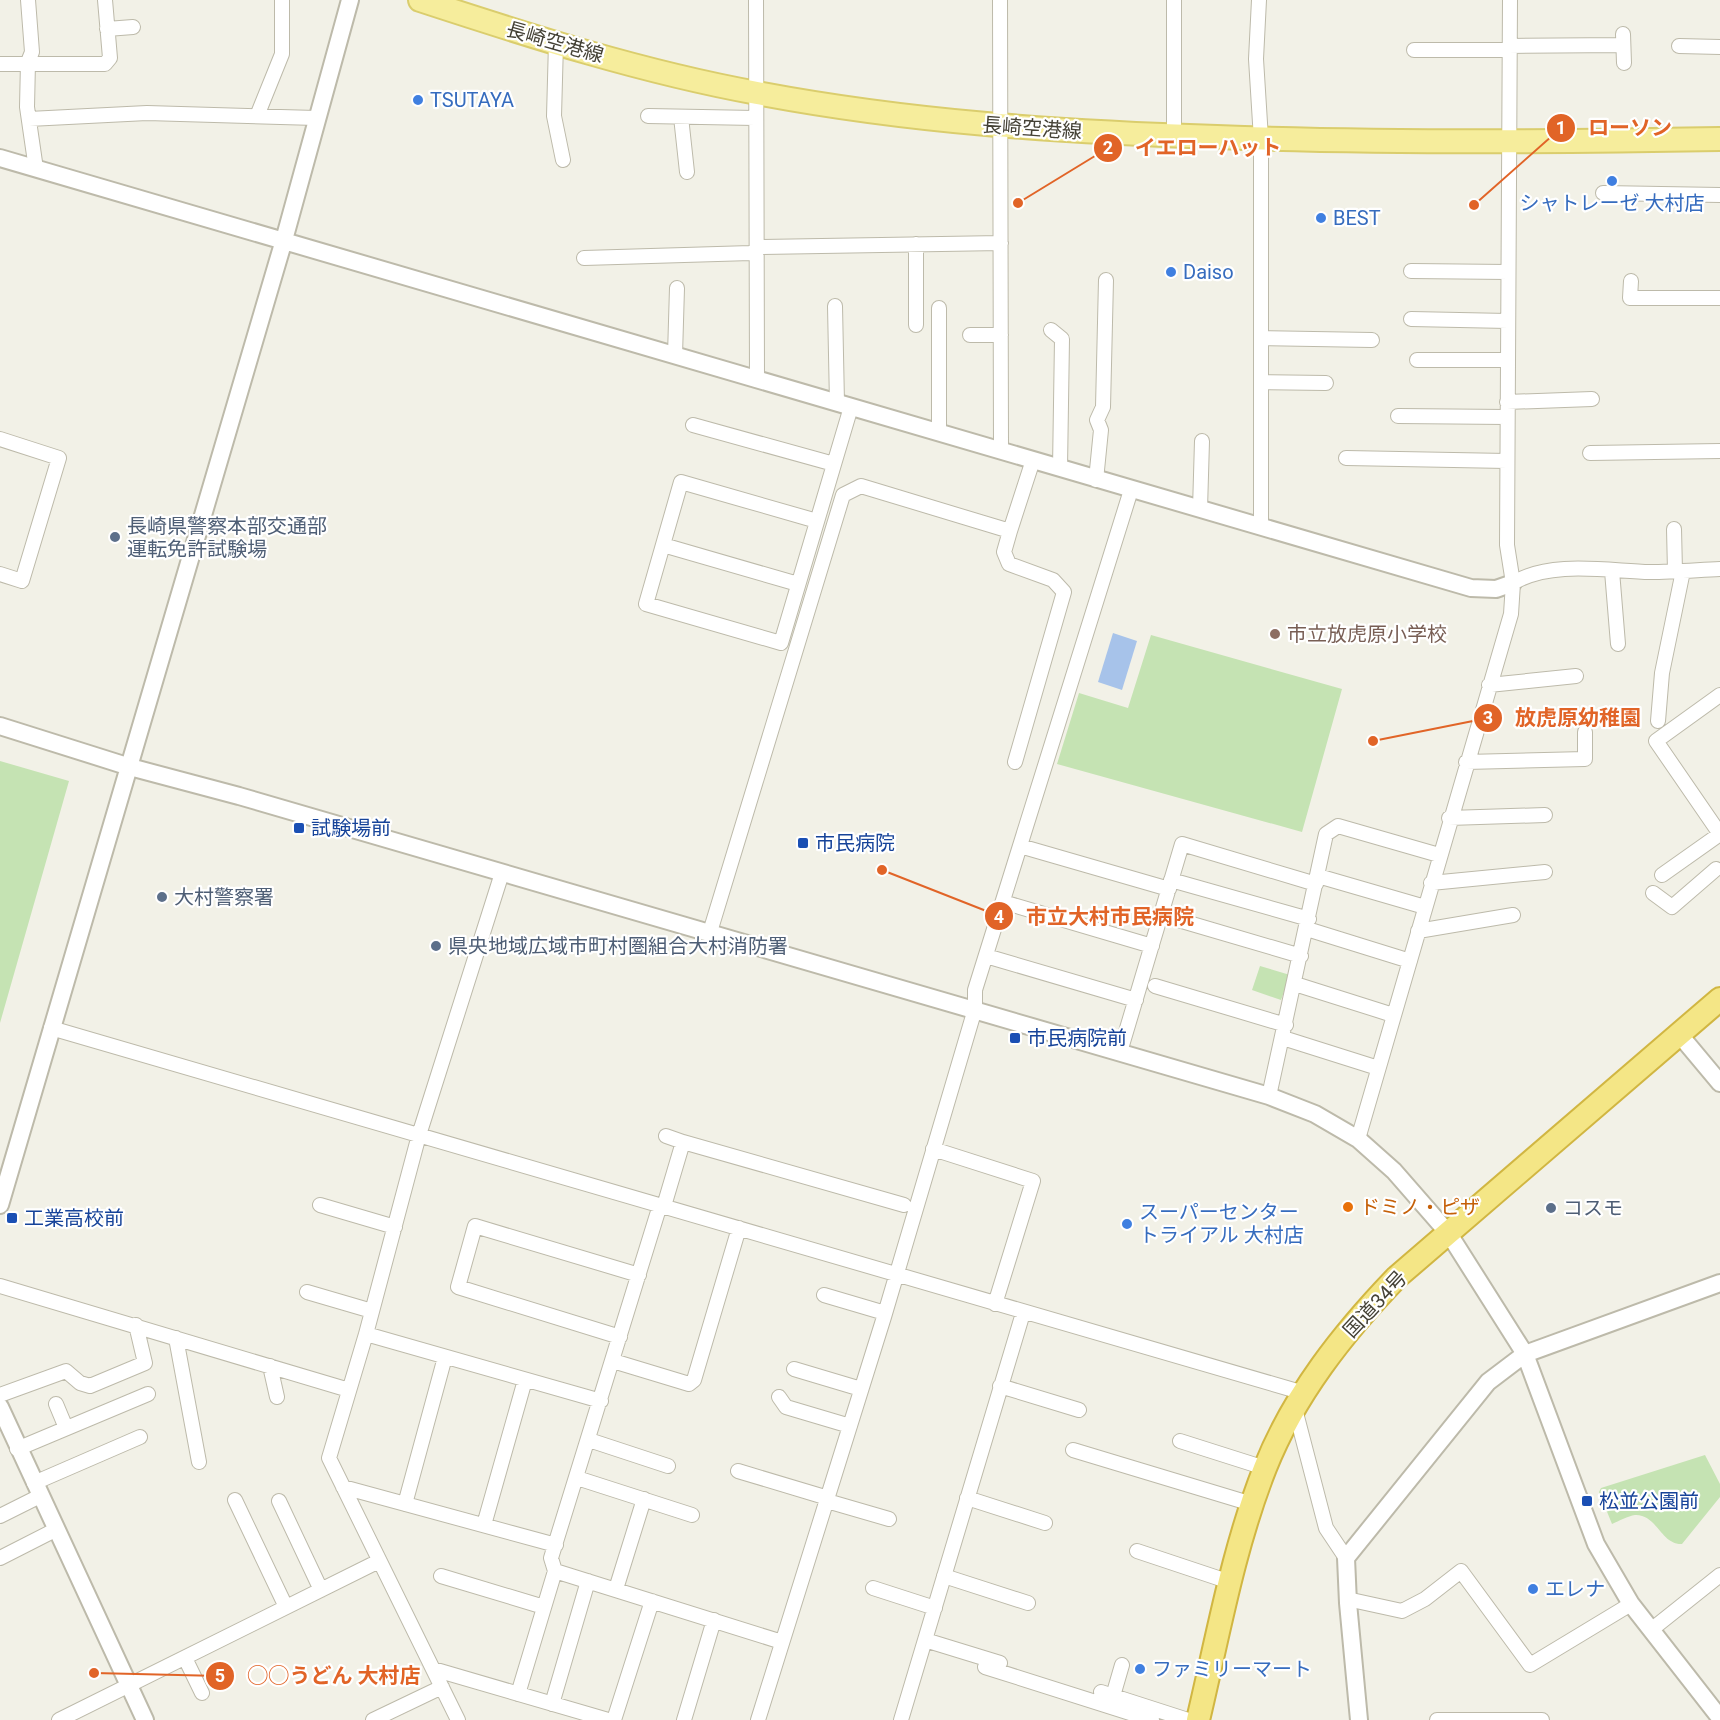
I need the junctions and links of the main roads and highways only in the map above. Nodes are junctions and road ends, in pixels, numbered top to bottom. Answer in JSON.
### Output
{"nodes":[{"id":1,"x":420,"y":0,"type":"edge"},
{"id":2,"x":1659,"y":140,"type":"junction"},
{"id":3,"x":1720,"y":140,"type":"edge"},
{"id":4,"x":1720,"y":151,"type":"edge"},
{"id":5,"x":1720,"y":999,"type":"edge"},
{"id":6,"x":1198,"y":1720,"type":"edge"}],
"edges":[{"from":1,"to":2,"type":"main road","name":"長崎空港線"},
{"from":2,"to":3,"type":"main road","name":"長崎空港線"},
{"from":2,"to":4,"type":"main road","name":"長崎空港線"},
{"from":5,"to":6,"type":"highway","name":"国道34号"}]}
